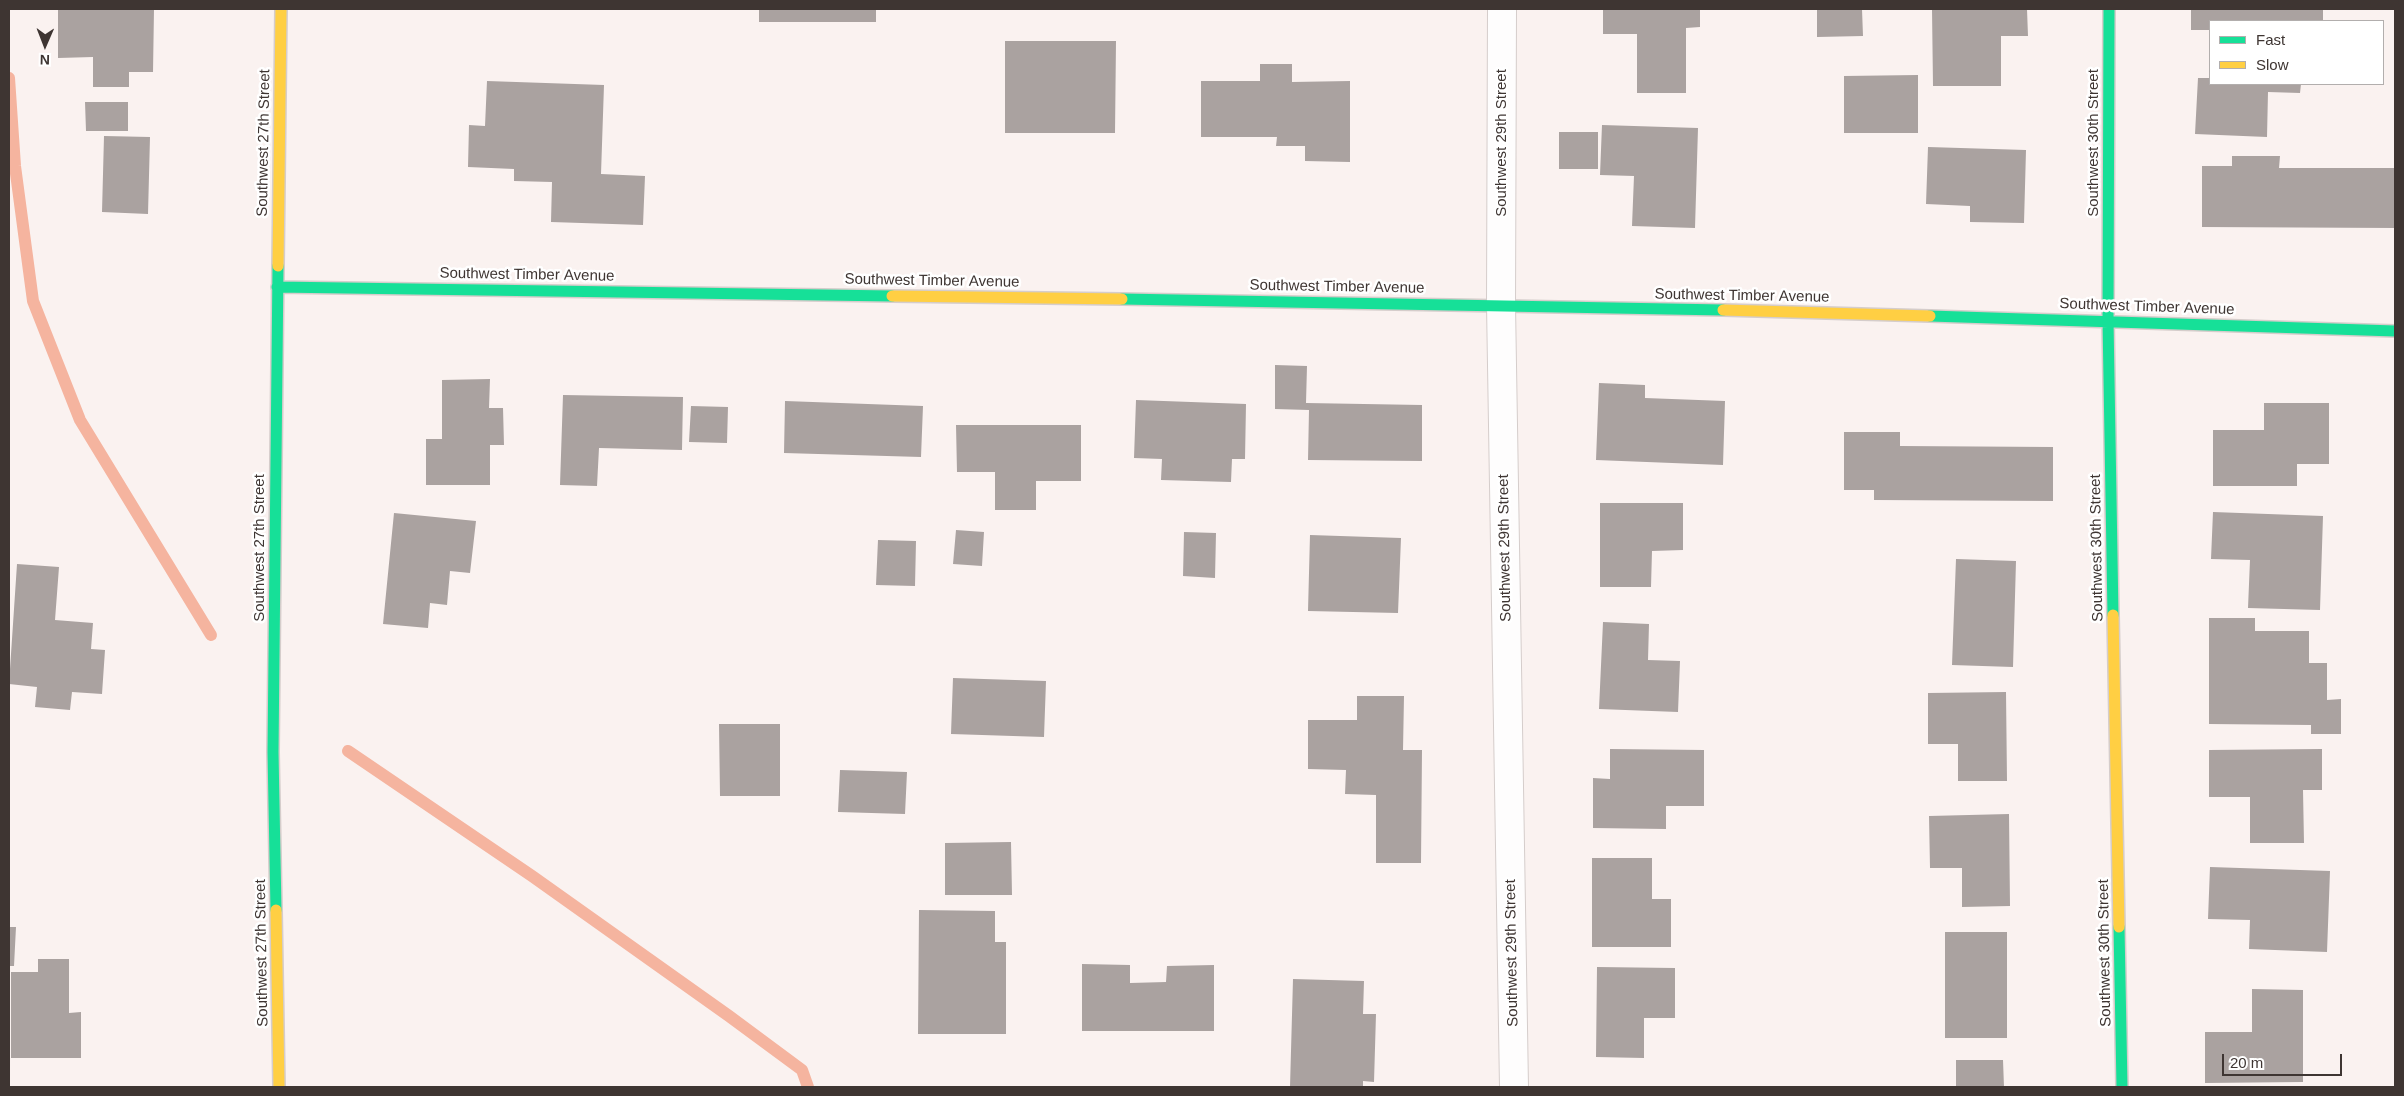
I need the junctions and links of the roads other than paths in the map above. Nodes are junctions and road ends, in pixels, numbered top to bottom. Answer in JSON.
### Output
{"nodes":[{"id":1,"x":281,"y":9,"type":"edge"},
{"id":2,"x":1502,"y":9,"type":"edge"},
{"id":3,"x":2109,"y":9,"type":"edge"},
{"id":4,"x":277,"y":287,"type":"junction"},
{"id":5,"x":1502,"y":305,"type":"junction"},
{"id":6,"x":2108,"y":320,"type":"junction"},
{"id":7,"x":2395,"y":331,"type":"edge"},
{"id":8,"x":279,"y":1087,"type":"edge"},
{"id":9,"x":1514,"y":1087,"type":"edge"},
{"id":10,"x":2122,"y":1087,"type":"edge"}],
"edges":[{"from":1,"to":4,"type":"street","name":"Southwest 27th Street"},
{"from":2,"to":5,"type":"street","name":"Southwest 29th Street"},
{"from":3,"to":6,"type":"street","name":"Southwest 30th Street"},
{"from":4,"to":5,"type":"street","name":"Southwest Timber Avenue"},
{"from":4,"to":8,"type":"street","name":"Southwest 27th Street"},
{"from":5,"to":6,"type":"street","name":"Southwest Timber Avenue"},
{"from":5,"to":9,"type":"street","name":"Southwest 29th Street"},
{"from":6,"to":7,"type":"street","name":"Southwest Timber Avenue"},
{"from":6,"to":10,"type":"street","name":"Southwest 30th Street"}]}
